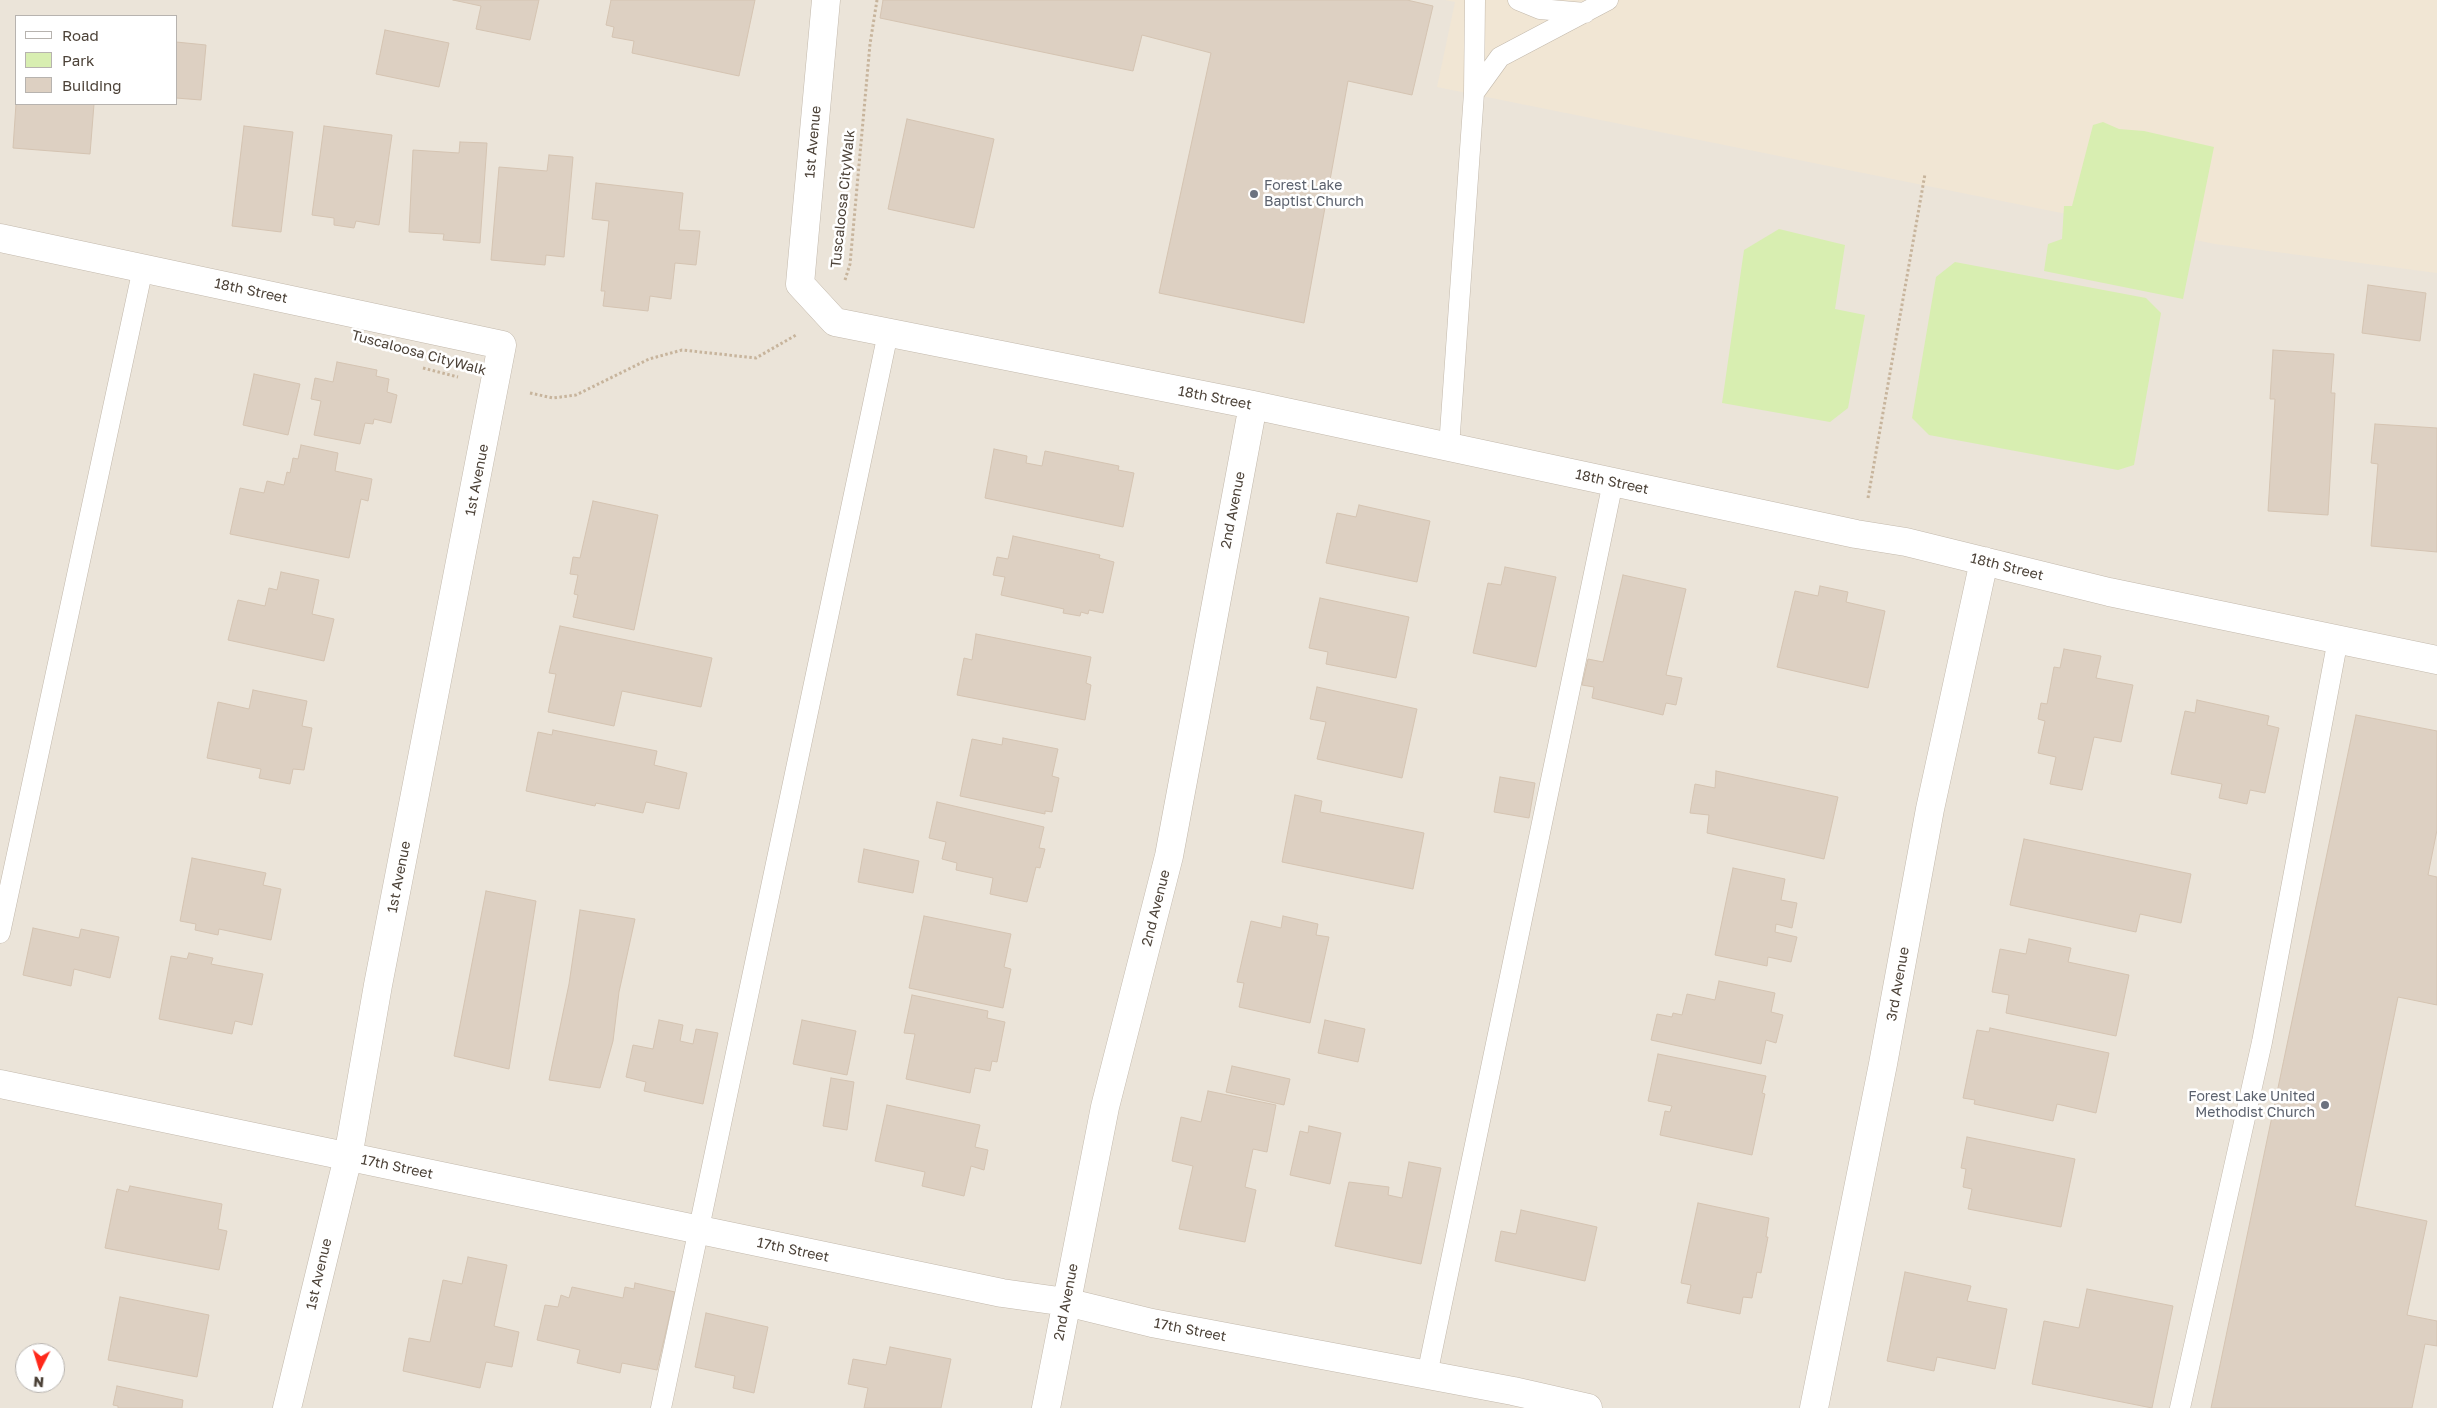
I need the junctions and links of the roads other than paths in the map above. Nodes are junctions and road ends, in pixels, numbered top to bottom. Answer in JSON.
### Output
{"nodes":[{"id":1,"x":826,"y":0,"type":"edge"},
{"id":2,"x":1475,"y":0,"type":"edge"},
{"id":3,"x":1518,"y":0,"type":"edge"},
{"id":4,"x":1608,"y":0,"type":"edge"},
{"id":5,"x":1585,"y":13,"type":"junction"},
{"id":6,"x":1474,"y":93,"type":"junction"},
{"id":7,"x":0,"y":238,"type":"edge"},
{"id":8,"x":143,"y":268,"type":"junction"},
{"id":9,"x":800,"y":284,"type":"joint"},
{"id":10,"x":888,"y":333,"type":"junction"},
{"id":11,"x":502,"y":345,"type":"joint"},
{"id":12,"x":1253,"y":405,"type":"junction"},
{"id":13,"x":1449,"y":447,"type":"junction"},
{"id":14,"x":1613,"y":482,"type":"junction"},
{"id":15,"x":1984,"y":561,"type":"junction"},
{"id":16,"x":2338,"y":639,"type":"junction"},
{"id":17,"x":2437,"y":660,"type":"edge"},
{"id":18,"x":0,"y":933,"type":"edge"},
{"id":19,"x":0,"y":1084,"type":"edge"},
{"id":20,"x":348,"y":1157,"type":"junction"},
{"id":21,"x":698,"y":1230,"type":"junction"},
{"id":22,"x":1066,"y":1302,"type":"junction"},
{"id":23,"x":1427,"y":1375,"type":"junction"},
{"id":24,"x":287,"y":1408,"type":"edge"},
{"id":25,"x":661,"y":1408,"type":"edge"},
{"id":26,"x":1046,"y":1408,"type":"edge"},
{"id":27,"x":1588,"y":1408,"type":"edge"},
{"id":28,"x":1814,"y":1408,"type":"edge"},
{"id":29,"x":2180,"y":1408,"type":"edge"}],
"edges":[{"from":1,"to":9,"type":"street","name":"1st Avenue"},
{"from":2,"to":6,"type":"lane"},
{"from":3,"to":5,"type":"lane"},
{"from":4,"to":5,"type":"lane"},
{"from":5,"to":6,"type":"lane"},
{"from":6,"to":13,"type":"lane"},
{"from":7,"to":8,"type":"street","name":"18th Street"},
{"from":8,"to":11,"type":"street","name":"18th Street"},
{"from":8,"to":18,"type":"lane"},
{"from":9,"to":10,"type":"street","name":"18th Street"},
{"from":10,"to":12,"type":"street","name":"18th Street"},
{"from":10,"to":21,"type":"lane"},
{"from":11,"to":20,"type":"street","name":"1st Avenue"},
{"from":12,"to":13,"type":"street","name":"18th Street"},
{"from":12,"to":22,"type":"street","name":"2nd Avenue"},
{"from":13,"to":14,"type":"street","name":"18th Street"},
{"from":14,"to":15,"type":"street","name":"18th Street"},
{"from":14,"to":23,"type":"lane"},
{"from":15,"to":16,"type":"street","name":"18th Street"},
{"from":15,"to":28,"type":"street","name":"3rd Avenue"},
{"from":16,"to":17,"type":"street","name":"18th Street"},
{"from":16,"to":29,"type":"lane"},
{"from":19,"to":20,"type":"street","name":"17th Street"},
{"from":20,"to":21,"type":"street","name":"17th Street"},
{"from":20,"to":24,"type":"street","name":"1st Avenue"},
{"from":21,"to":22,"type":"street","name":"17th Street"},
{"from":21,"to":25,"type":"lane"},
{"from":22,"to":23,"type":"street","name":"17th Street"},
{"from":22,"to":26,"type":"street","name":"2nd Avenue"},
{"from":23,"to":27,"type":"street","name":"17th Street"}]}
